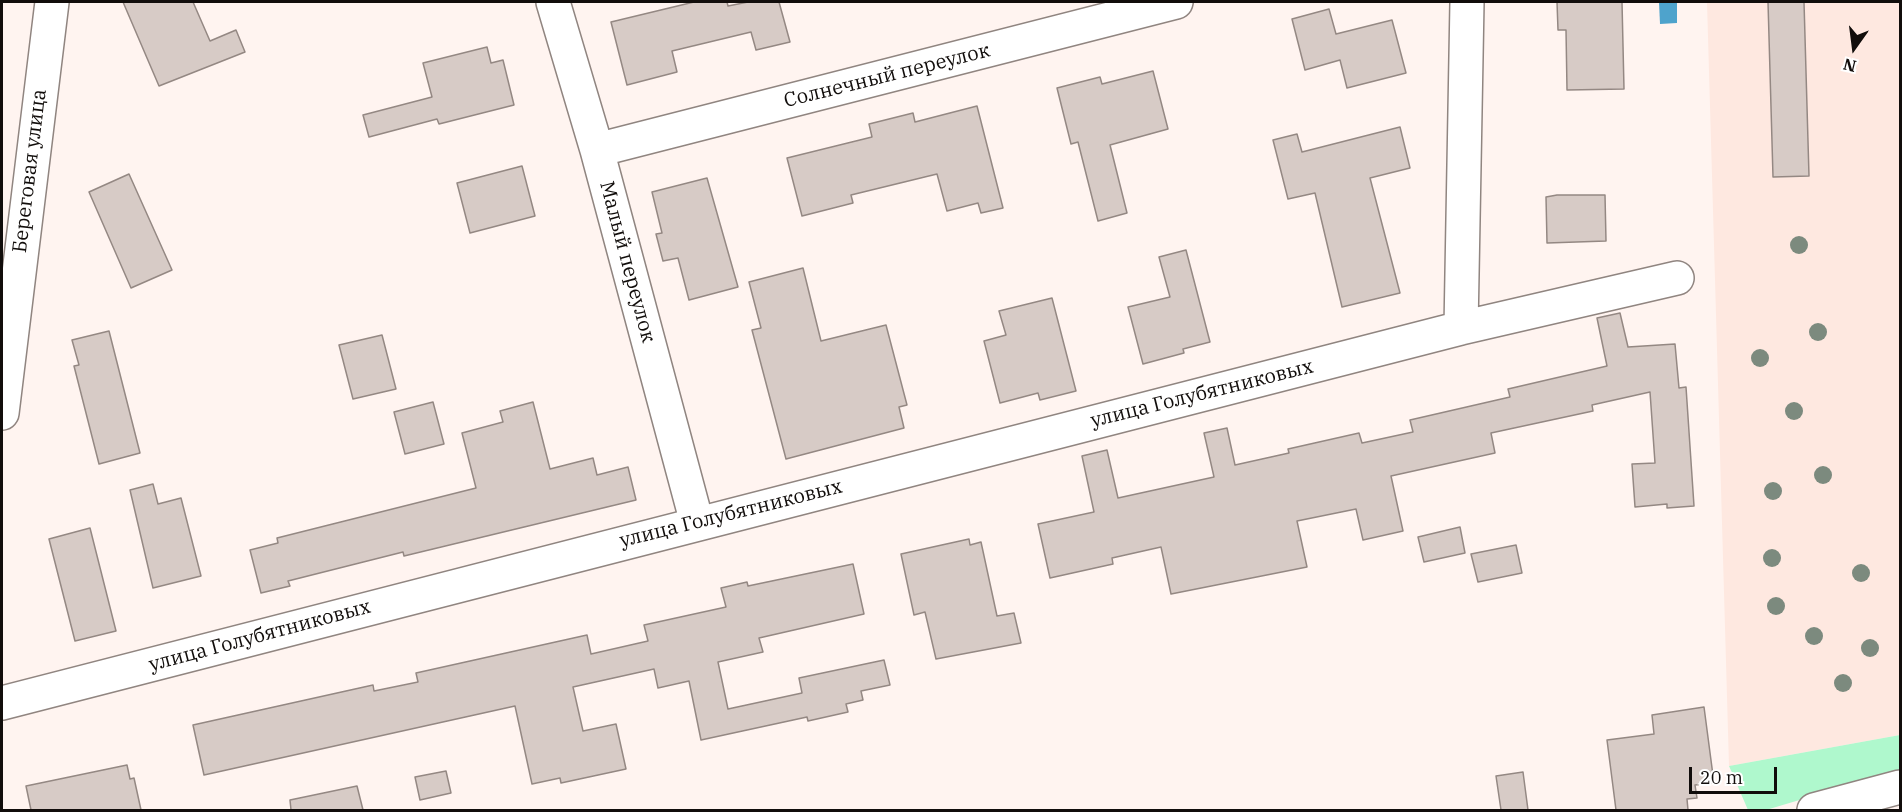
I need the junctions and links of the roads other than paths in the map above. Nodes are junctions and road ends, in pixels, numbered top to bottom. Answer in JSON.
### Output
{"nodes":[{"id":1,"x":52,"y":2,"type":"edge"},
{"id":2,"x":553,"y":2,"type":"edge"},
{"id":3,"x":1176,"y":2,"type":"edge"},
{"id":4,"x":1467,"y":2,"type":"edge"},
{"id":5,"x":597,"y":150,"type":"junction"},
{"id":6,"x":1677,"y":278,"type":"dead end"},
{"id":7,"x":1461,"y":328,"type":"junction"},
{"id":8,"x":2,"y":413,"type":"edge"},
{"id":9,"x":696,"y":523,"type":"junction"},
{"id":10,"x":2,"y":703,"type":"edge"},
{"id":11,"x":1900,"y":787,"type":"edge"},
{"id":12,"x":1814,"y":810,"type":"edge"}],
"edges":[{"from":1,"to":8,"type":"street","name":"Береговая улица"},
{"from":2,"to":5,"type":"street","name":"Малый переулок"},
{"from":3,"to":5,"type":"street","name":"Солнечный переулок"},
{"from":4,"to":7,"type":"street"},
{"from":5,"to":9,"type":"street","name":"Малый переулок"},
{"from":6,"to":7,"type":"street","name":"улица Голубятниковых"},
{"from":7,"to":9,"type":"street","name":"улица Голубятниковых"},
{"from":9,"to":10,"type":"street","name":"улица Голубятниковых"},
{"from":11,"to":12,"type":"street"}]}
